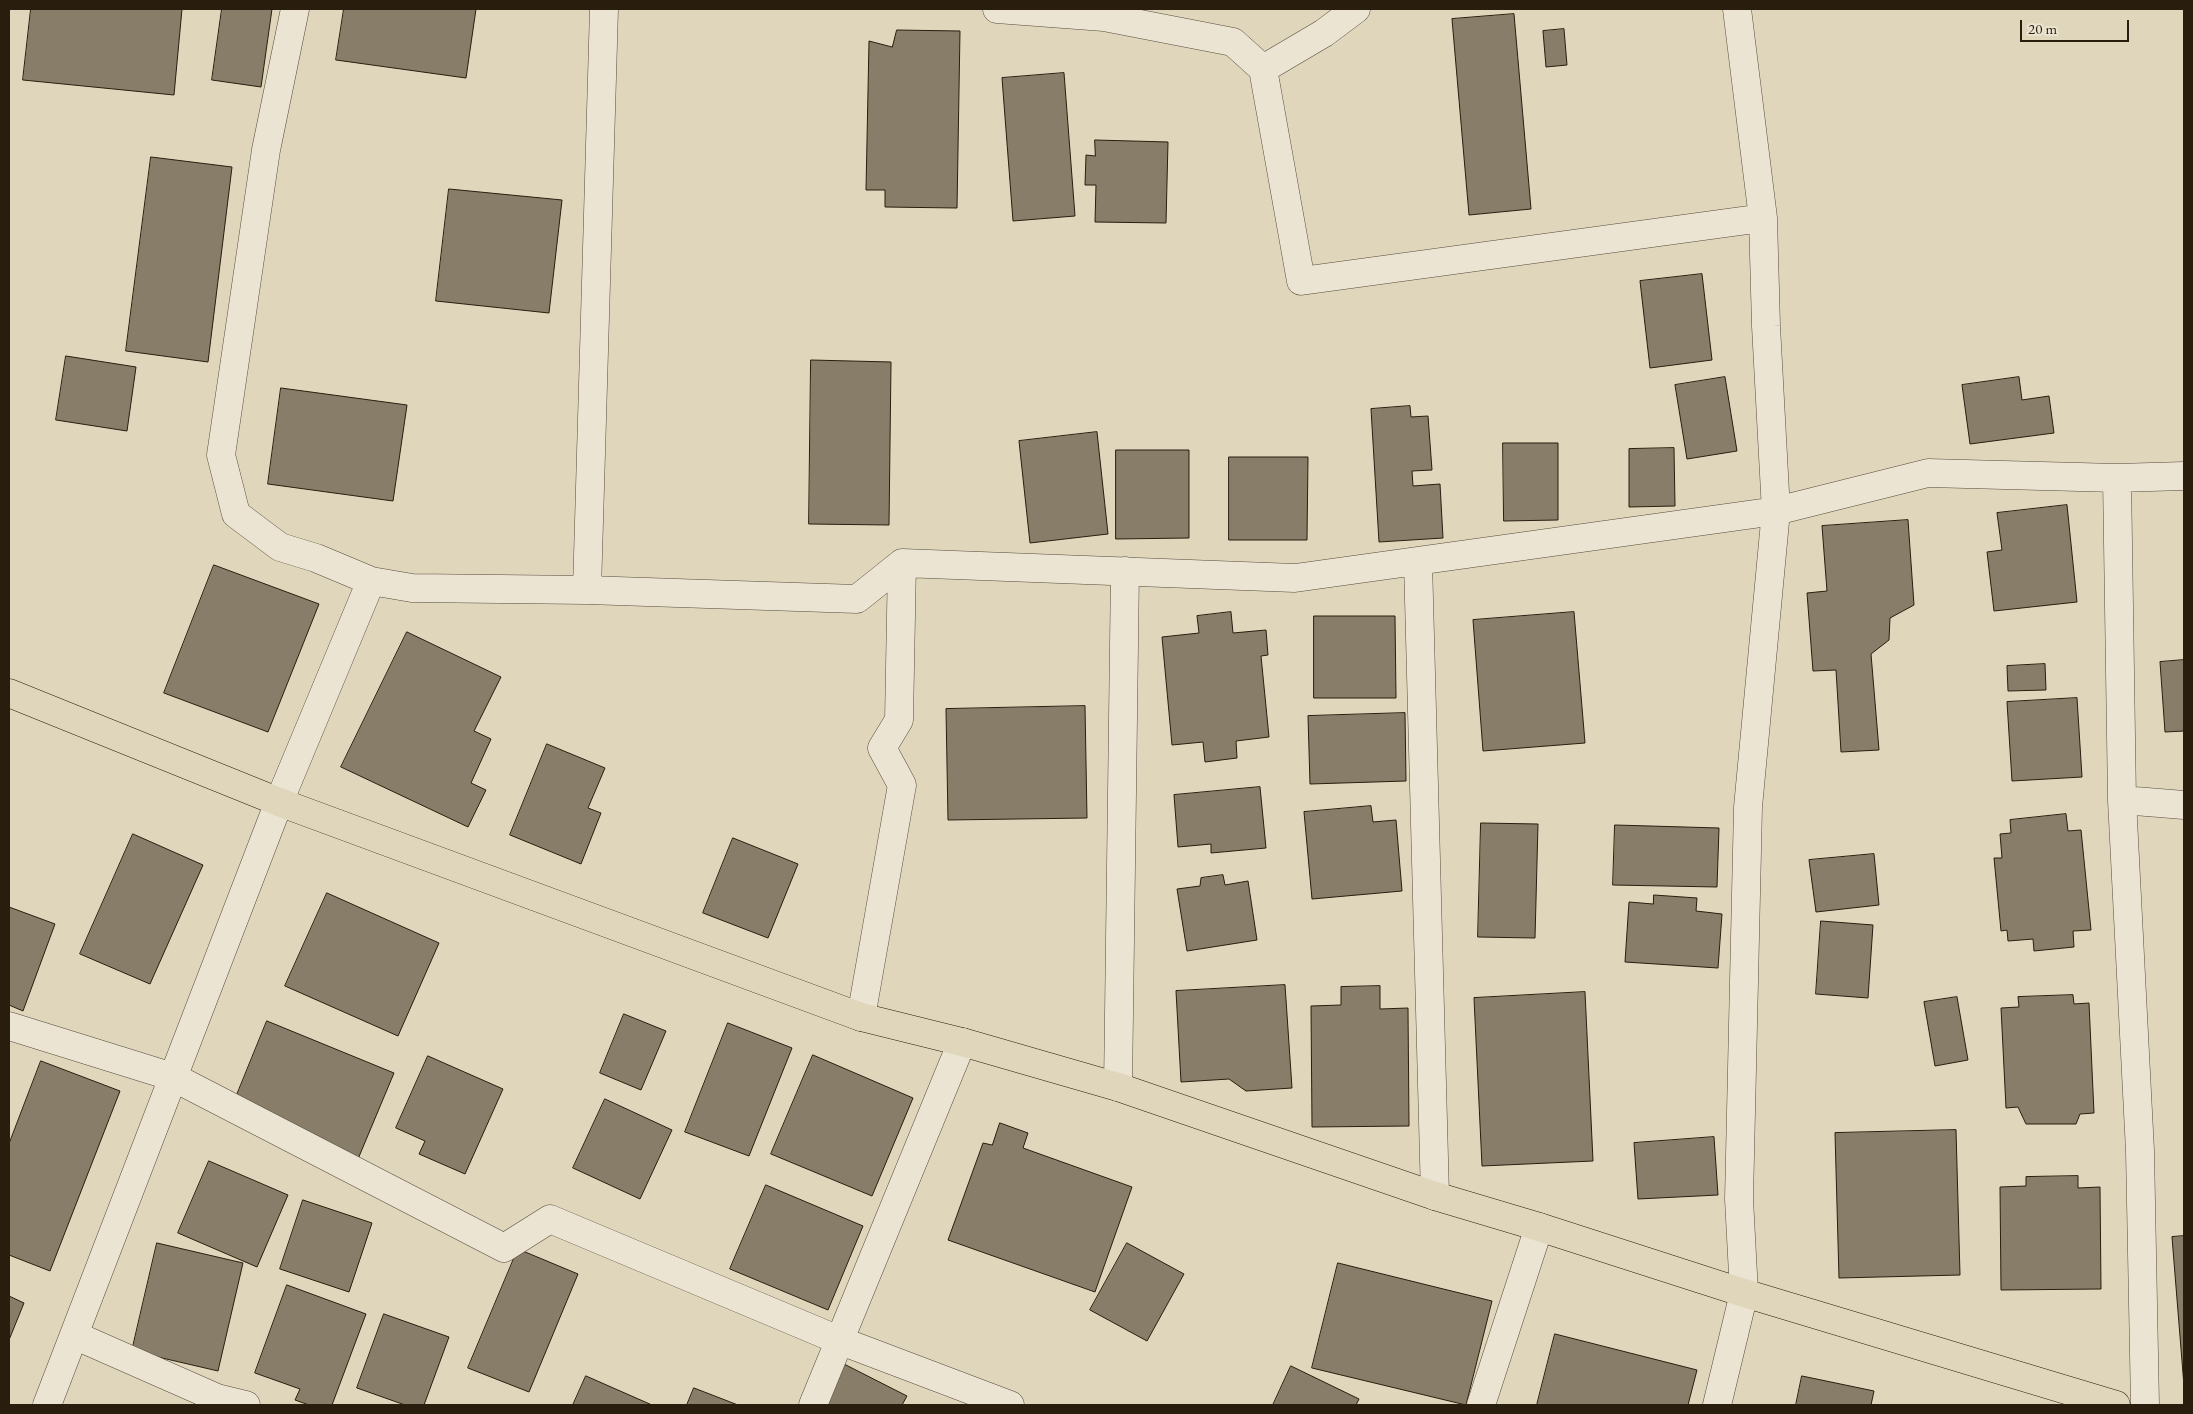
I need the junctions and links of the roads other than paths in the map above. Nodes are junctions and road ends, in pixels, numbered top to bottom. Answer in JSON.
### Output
{"nodes":[{"id":1,"x":295,"y":9,"type":"edge"},
{"id":2,"x":604,"y":9,"type":"edge"},
{"id":3,"x":997,"y":9,"type":"edge"},
{"id":4,"x":1356,"y":9,"type":"edge"},
{"id":5,"x":1737,"y":9,"type":"edge"},
{"id":6,"x":1263,"y":69,"type":"junction"},
{"id":7,"x":1763,"y":218,"type":"junction"},
{"id":8,"x":2184,"y":476,"type":"edge"},
{"id":9,"x":2117,"y":478,"type":"junction"},
{"id":10,"x":1776,"y":511,"type":"junction"},
{"id":11,"x":1418,"y":562,"type":"junction"},
{"id":12,"x":902,"y":563,"type":"junction"},
{"id":13,"x":1125,"y":571,"type":"junction"},
{"id":14,"x":371,"y":581,"type":"junction"},
{"id":15,"x":587,"y":590,"type":"junction"},
{"id":16,"x":9,"y":693,"type":"edge"},
{"id":17,"x":2122,"y":800,"type":"junction"},
{"id":18,"x":279,"y":802,"type":"junction"},
{"id":19,"x":2184,"y":805,"type":"edge"},
{"id":20,"x":861,"y":1017,"type":"junction"},
{"id":21,"x":9,"y":1026,"type":"edge"},
{"id":22,"x":962,"y":1042,"type":"junction"},
{"id":23,"x":173,"y":1077,"type":"junction"},
{"id":24,"x":1118,"y":1087,"type":"junction"},
{"id":25,"x":1435,"y":1196,"type":"junction"},
{"id":26,"x":1539,"y":1227,"type":"junction"},
{"id":27,"x":1744,"y":1293,"type":"junction"},
{"id":28,"x":74,"y":1335,"type":"junction"},
{"id":29,"x":841,"y":1341,"type":"junction"},
{"id":30,"x":47,"y":1405,"type":"edge"},
{"id":31,"x":246,"y":1405,"type":"edge"},
{"id":32,"x":813,"y":1405,"type":"edge"},
{"id":33,"x":1010,"y":1405,"type":"edge"},
{"id":34,"x":1481,"y":1405,"type":"edge"},
{"id":35,"x":1717,"y":1405,"type":"edge"},
{"id":36,"x":2116,"y":1405,"type":"edge"},
{"id":37,"x":2145,"y":1405,"type":"edge"}],
"edges":[{"from":1,"to":14,"type":"street"},
{"from":2,"to":15,"type":"street"},
{"from":3,"to":6,"type":"street"},
{"from":4,"to":6,"type":"street"},
{"from":5,"to":7,"type":"street"},
{"from":6,"to":7,"type":"street"},
{"from":7,"to":10,"type":"street"},
{"from":8,"to":9,"type":"street"},
{"from":9,"to":10,"type":"street"},
{"from":9,"to":17,"type":"street"},
{"from":10,"to":11,"type":"street"},
{"from":10,"to":27,"type":"street"},
{"from":11,"to":13,"type":"street"},
{"from":11,"to":25,"type":"street"},
{"from":12,"to":13,"type":"street"},
{"from":12,"to":15,"type":"street"},
{"from":12,"to":20,"type":"street"},
{"from":13,"to":24,"type":"street"},
{"from":14,"to":15,"type":"street"},
{"from":14,"to":18,"type":"street"},
{"from":16,"to":18,"type":"main road"},
{"from":17,"to":19,"type":"street"},
{"from":17,"to":37,"type":"street"},
{"from":18,"to":20,"type":"main road"},
{"from":18,"to":23,"type":"street"},
{"from":20,"to":22,"type":"main road"},
{"from":21,"to":23,"type":"street"},
{"from":22,"to":24,"type":"main road"},
{"from":22,"to":29,"type":"street"},
{"from":23,"to":28,"type":"street"},
{"from":23,"to":29,"type":"street"},
{"from":24,"to":25,"type":"main road"},
{"from":25,"to":26,"type":"main road"},
{"from":26,"to":27,"type":"main road"},
{"from":26,"to":34,"type":"street"},
{"from":27,"to":35,"type":"street"},
{"from":27,"to":36,"type":"main road"},
{"from":28,"to":30,"type":"street"},
{"from":28,"to":31,"type":"street"},
{"from":29,"to":32,"type":"street"},
{"from":29,"to":33,"type":"street"}]}
